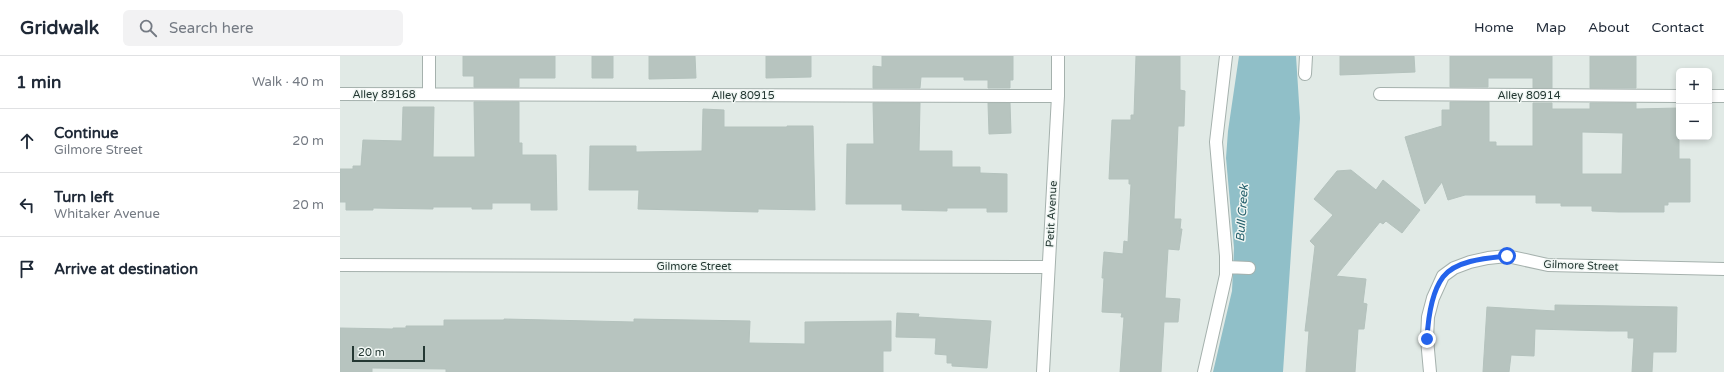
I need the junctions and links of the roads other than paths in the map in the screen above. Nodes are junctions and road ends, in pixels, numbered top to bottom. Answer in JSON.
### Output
{"nodes":[{"id":1,"x":429,"y":56,"type":"edge"},
{"id":2,"x":1058,"y":56,"type":"edge"},
{"id":3,"x":1226,"y":56,"type":"edge"},
{"id":4,"x":1306,"y":56,"type":"edge"},
{"id":5,"x":1305,"y":74,"type":"dead end"},
{"id":6,"x":340,"y":94,"type":"edge"},
{"id":7,"x":429,"y":94,"type":"junction"},
{"id":8,"x":1380,"y":94,"type":"dead end"},
{"id":9,"x":1058,"y":96,"type":"junction"},
{"id":10,"x":1676,"y":96,"type":"edge"},
{"id":11,"x":1712,"y":96,"type":"edge"},
{"id":12,"x":1724,"y":96,"type":"edge"},
{"id":13,"x":340,"y":265,"type":"edge"},
{"id":14,"x":1048,"y":267,"type":"junction"},
{"id":15,"x":1226,"y":267,"type":"junction"},
{"id":16,"x":1249,"y":268,"type":"dead end"},
{"id":17,"x":1724,"y":268,"type":"edge"},
{"id":18,"x":1043,"y":372,"type":"edge"},
{"id":19,"x":1204,"y":372,"type":"edge"},
{"id":20,"x":1430,"y":372,"type":"edge"}],
"edges":[{"from":1,"to":7,"type":"street"},
{"from":2,"to":9,"type":"street","name":"Petit Avenue"},
{"from":3,"to":15,"type":"street"},
{"from":4,"to":5,"type":"street"},
{"from":6,"to":7,"type":"street","name":"Alley 89168"},
{"from":7,"to":9,"type":"street","name":"Alley 80915"},
{"from":8,"to":10,"type":"street","name":"Alley 80914"},
{"from":9,"to":14,"type":"street","name":"Petit Avenue"},
{"from":11,"to":12,"type":"street"},
{"from":13,"to":14,"type":"street","name":"Gilmore Street"},
{"from":14,"to":18,"type":"street","name":"Petit Avenue"},
{"from":15,"to":16,"type":"street"},
{"from":15,"to":19,"type":"street"},
{"from":17,"to":20,"type":"street","name":"Gilmore Street"}]}
